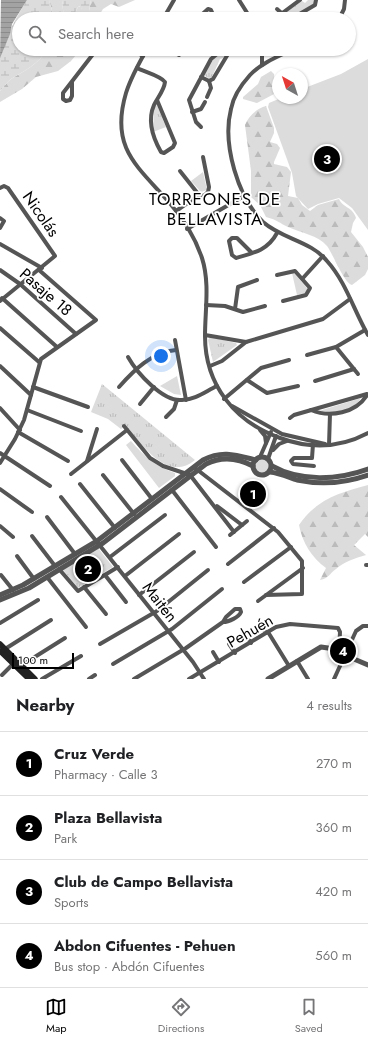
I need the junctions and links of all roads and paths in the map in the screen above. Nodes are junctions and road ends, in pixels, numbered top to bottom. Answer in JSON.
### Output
{"nodes":[{"id":1,"x":174,"y":0,"type":"edge"},
{"id":2,"x":239,"y":0,"type":"edge"},
{"id":3,"x":300,"y":0,"type":"edge"},
{"id":4,"x":316,"y":0,"type":"edge"},
{"id":5,"x":345,"y":0,"type":"edge"},
{"id":6,"x":277,"y":9,"type":"dead end"},
{"id":7,"x":167,"y":12,"type":"edge"},
{"id":8,"x":247,"y":12,"type":"edge"},
{"id":9,"x":279,"y":12,"type":"edge"},
{"id":10,"x":284,"y":12,"type":"edge"},
{"id":11,"x":302,"y":12,"type":"edge"},
{"id":12,"x":342,"y":12,"type":"edge"},
{"id":13,"x":92,"y":56,"type":"edge"},
{"id":14,"x":143,"y":56,"type":"edge"},
{"id":15,"x":215,"y":56,"type":"edge"},
{"id":16,"x":227,"y":56,"type":"edge"},
{"id":17,"x":262,"y":56,"type":"edge"},
{"id":18,"x":278,"y":56,"type":"edge"},
{"id":19,"x":262,"y":65,"type":"junction"},
{"id":20,"x":137,"y":68,"type":"junction"},
{"id":21,"x":201,"y":78,"type":"junction"},
{"id":22,"x":209,"y":81,"type":"junction"},
{"id":23,"x":72,"y":82,"type":"dead end"},
{"id":24,"x":157,"y":100,"type":"junction"},
{"id":25,"x":192,"y":112,"type":"junction"},
{"id":26,"x":200,"y":127,"type":"dead end"},
{"id":27,"x":203,"y":157,"type":"dead end"},
{"id":28,"x":180,"y":171,"type":"dead end"},
{"id":29,"x":0,"y":188,"type":"edge"},
{"id":30,"x":199,"y":195,"type":"junction"},
{"id":31,"x":244,"y":196,"type":"junction"},
{"id":32,"x":176,"y":210,"type":"junction"},
{"id":33,"x":2,"y":219,"type":"edge"},
{"id":34,"x":0,"y":228,"type":"edge"},
{"id":35,"x":188,"y":229,"type":"junction"},
{"id":36,"x":277,"y":233,"type":"junction"},
{"id":37,"x":0,"y":244,"type":"edge"},
{"id":38,"x":252,"y":253,"type":"junction"},
{"id":39,"x":323,"y":256,"type":"junction"},
{"id":40,"x":40,"y":269,"type":"junction"},
{"id":41,"x":0,"y":270,"type":"edge"},
{"id":42,"x":277,"y":275,"type":"dead end"},
{"id":43,"x":303,"y":278,"type":"junction"},
{"id":44,"x":258,"y":280,"type":"dead end"},
{"id":45,"x":20,"y":284,"type":"junction"},
{"id":46,"x":1,"y":299,"type":"edge"},
{"id":47,"x":350,"y":299,"type":"junction"},
{"id":48,"x":283,"y":302,"type":"dead end"},
{"id":49,"x":206,"y":305,"type":"junction"},
{"id":50,"x":265,"y":306,"type":"dead end"},
{"id":51,"x":235,"y":309,"type":"junction"},
{"id":52,"x":0,"y":328,"type":"edge"},
{"id":53,"x":365,"y":330,"type":"junction"},
{"id":54,"x":76,"y":334,"type":"junction"},
{"id":55,"x":205,"y":335,"type":"junction"},
{"id":56,"x":368,"y":335,"type":"edge"},
{"id":57,"x":175,"y":340,"type":"dead end"},
{"id":58,"x":246,"y":342,"type":"junction"},
{"id":59,"x":57,"y":347,"type":"junction"},
{"id":60,"x":336,"y":347,"type":"junction"},
{"id":61,"x":176,"y":350,"type":"junction"},
{"id":62,"x":307,"y":355,"type":"dead end"},
{"id":63,"x":128,"y":357,"type":"dead end"},
{"id":64,"x":289,"y":360,"type":"dead end"},
{"id":65,"x":39,"y":362,"type":"junction"},
{"id":66,"x":0,"y":366,"type":"edge"},
{"id":67,"x":210,"y":366,"type":"junction"},
{"id":68,"x":136,"y":369,"type":"junction"},
{"id":69,"x":354,"y":369,"type":"junction"},
{"id":70,"x":358,"y":374,"type":"dead end"},
{"id":71,"x":247,"y":380,"type":"junction"},
{"id":72,"x":315,"y":381,"type":"dead end"},
{"id":73,"x":217,"y":386,"type":"junction"},
{"id":74,"x":298,"y":386,"type":"dead end"},
{"id":75,"x":119,"y":387,"type":"dead end"},
{"id":76,"x":154,"y":387,"type":"junction"},
{"id":77,"x":32,"y":388,"type":"junction"},
{"id":78,"x":31,"y":395,"type":"junction"},
{"id":79,"x":224,"y":399,"type":"junction"},
{"id":80,"x":177,"y":400,"type":"junction"},
{"id":81,"x":186,"y":400,"type":"junction"},
{"id":82,"x":140,"y":404,"type":"dead end"},
{"id":83,"x":88,"y":407,"type":"dead end"},
{"id":84,"x":0,"y":408,"type":"edge"},
{"id":85,"x":27,"y":410,"type":"junction"},
{"id":86,"x":311,"y":410,"type":"junction"},
{"id":87,"x":330,"y":414,"type":"junction"},
{"id":88,"x":166,"y":417,"type":"dead end"},
{"id":89,"x":290,"y":418,"type":"dead end"},
{"id":90,"x":255,"y":426,"type":"junction"},
{"id":91,"x":97,"y":429,"type":"dead end"},
{"id":92,"x":272,"y":429,"type":"junction"},
{"id":93,"x":81,"y":430,"type":"dead end"},
{"id":94,"x":19,"y":431,"type":"junction"},
{"id":95,"x":278,"y":432,"type":"junction"},
{"id":96,"x":368,"y":433,"type":"edge"},
{"id":97,"x":270,"y":434,"type":"junction"},
{"id":98,"x":276,"y":437,"type":"junction"},
{"id":99,"x":289,"y":441,"type":"junction"},
{"id":100,"x":313,"y":444,"type":"junction"},
{"id":101,"x":329,"y":445,"type":"junction"},
{"id":102,"x":266,"y":446,"type":"junction"},
{"id":103,"x":271,"y":452,"type":"junction"},
{"id":104,"x":0,"y":453,"type":"edge"},
{"id":105,"x":4,"y":457,"type":"junction"},
{"id":106,"x":258,"y":459,"type":"junction"},
{"id":107,"x":268,"y":459,"type":"junction"},
{"id":108,"x":122,"y":460,"type":"dead end"},
{"id":109,"x":68,"y":461,"type":"dead end"},
{"id":110,"x":87,"y":461,"type":"junction"},
{"id":111,"x":0,"y":463,"type":"edge"},
{"id":112,"x":253,"y":466,"type":"junction"},
{"id":113,"x":272,"y":466,"type":"junction"},
{"id":114,"x":314,"y":466,"type":"dead end"},
{"id":115,"x":195,"y":468,"type":"junction"},
{"id":116,"x":368,"y":469,"type":"edge"},
{"id":117,"x":270,"y":472,"type":"junction"},
{"id":118,"x":71,"y":474,"type":"dead end"},
{"id":119,"x":103,"y":474,"type":"dead end"},
{"id":120,"x":188,"y":474,"type":"junction"},
{"id":121,"x":368,"y":475,"type":"edge"},
{"id":122,"x":80,"y":484,"type":"dead end"},
{"id":123,"x":50,"y":486,"type":"dead end"},
{"id":124,"x":0,"y":489,"type":"edge"},
{"id":125,"x":172,"y":490,"type":"junction"},
{"id":126,"x":151,"y":497,"type":"junction"},
{"id":127,"x":61,"y":498,"type":"dead end"},
{"id":128,"x":211,"y":502,"type":"junction"},
{"id":129,"x":32,"y":512,"type":"dead end"},
{"id":130,"x":132,"y":512,"type":"junction"},
{"id":131,"x":165,"y":515,"type":"dead end"},
{"id":132,"x":47,"y":517,"type":"dead end"},
{"id":133,"x":247,"y":521,"type":"dead end"},
{"id":134,"x":242,"y":525,"type":"junction"},
{"id":135,"x":0,"y":526,"type":"edge"},
{"id":136,"x":115,"y":528,"type":"junction"},
{"id":137,"x":274,"y":528,"type":"junction"},
{"id":138,"x":234,"y":532,"type":"junction"},
{"id":139,"x":180,"y":534,"type":"dead end"},
{"id":140,"x":230,"y":535,"type":"dead end"},
{"id":141,"x":32,"y":536,"type":"dead end"},
{"id":142,"x":13,"y":537,"type":"dead end"},
{"id":143,"x":98,"y":543,"type":"junction"},
{"id":144,"x":216,"y":547,"type":"dead end"},
{"id":145,"x":291,"y":547,"type":"junction"},
{"id":146,"x":194,"y":552,"type":"dead end"},
{"id":147,"x":75,"y":554,"type":"junction"},
{"id":148,"x":17,"y":556,"type":"dead end"},
{"id":149,"x":110,"y":557,"type":"junction"},
{"id":150,"x":228,"y":564,"type":"dead end"},
{"id":151,"x":118,"y":567,"type":"junction"},
{"id":152,"x":57,"y":568,"type":"junction"},
{"id":153,"x":303,"y":568,"type":"junction"},
{"id":154,"x":208,"y":570,"type":"dead end"},
{"id":155,"x":2,"y":575,"type":"dead end"},
{"id":156,"x":105,"y":575,"type":"junction"},
{"id":157,"x":125,"y":576,"type":"junction"},
{"id":158,"x":47,"y":577,"type":"junction"},
{"id":159,"x":34,"y":579,"type":"junction"},
{"id":160,"x":244,"y":582,"type":"dead end"},
{"id":161,"x":84,"y":587,"type":"junction"},
{"id":162,"x":222,"y":589,"type":"dead end"},
{"id":163,"x":13,"y":590,"type":"junction"},
{"id":164,"x":0,"y":595,"type":"edge"},
{"id":165,"x":139,"y":595,"type":"junction"},
{"id":166,"x":266,"y":595,"type":"junction"},
{"id":167,"x":0,"y":600,"type":"edge"},
{"id":168,"x":38,"y":600,"type":"dead end"},
{"id":169,"x":258,"y":601,"type":"dead end"},
{"id":170,"x":126,"y":602,"type":"dead end"},
{"id":171,"x":153,"y":613,"type":"junction"},
{"id":172,"x":106,"y":614,"type":"dead end"},
{"id":173,"x":51,"y":620,"type":"dead end"},
{"id":174,"x":223,"y":622,"type":"dead end"},
{"id":175,"x":0,"y":623,"type":"edge"},
{"id":176,"x":261,"y":625,"type":"dead end"},
{"id":177,"x":368,"y":626,"type":"edge"},
{"id":178,"x":86,"y":627,"type":"dead end"},
{"id":179,"x":168,"y":631,"type":"junction"},
{"id":180,"x":267,"y":633,"type":"junction"},
{"id":181,"x":246,"y":635,"type":"dead end"},
{"id":182,"x":65,"y":638,"type":"dead end"},
{"id":183,"x":251,"y":643,"type":"junction"},
{"id":184,"x":0,"y":644,"type":"edge"},
{"id":185,"x":100,"y":644,"type":"dead end"},
{"id":186,"x":229,"y":644,"type":"dead end"},
{"id":187,"x":183,"y":649,"type":"junction"},
{"id":188,"x":3,"y":650,"type":"edge"},
{"id":189,"x":213,"y":652,"type":"dead end"},
{"id":190,"x":339,"y":652,"type":"junction"},
{"id":191,"x":235,"y":653,"type":"junction"},
{"id":192,"x":345,"y":655,"type":"junction"},
{"id":193,"x":81,"y":656,"type":"dead end"},
{"id":194,"x":296,"y":661,"type":"junction"},
{"id":195,"x":219,"y":662,"type":"junction"},
{"id":196,"x":13,"y":664,"type":"junction"},
{"id":197,"x":23,"y":664,"type":"junction"},
{"id":198,"x":113,"y":664,"type":"dead end"},
{"id":199,"x":368,"y":665,"type":"edge"},
{"id":200,"x":289,"y":666,"type":"junction"},
{"id":201,"x":200,"y":672,"type":"junction"},
{"id":202,"x":2,"y":675,"type":"edge"},
{"id":203,"x":95,"y":675,"type":"dead end"},
{"id":204,"x":271,"y":678,"type":"edge"},
{"id":205,"x":29,"y":679,"type":"edge"},
{"id":206,"x":36,"y":679,"type":"edge"},
{"id":207,"x":42,"y":679,"type":"edge"},
{"id":208,"x":88,"y":679,"type":"edge"},
{"id":209,"x":134,"y":679,"type":"edge"},
{"id":210,"x":189,"y":679,"type":"edge"},
{"id":211,"x":204,"y":679,"type":"edge"},
{"id":212,"x":308,"y":679,"type":"edge"},
{"id":213,"x":334,"y":679,"type":"edge"}],
"edges":[{"from":1,"to":7,"type":"street"},
{"from":2,"to":8,"type":"street"},
{"from":3,"to":10,"type":"street"},
{"from":4,"to":11,"type":"street"},
{"from":5,"to":12,"type":"street"},
{"from":6,"to":9,"type":"street"},
{"from":13,"to":23,"type":"street"},
{"from":14,"to":20,"type":"street"},
{"from":15,"to":21,"type":"street"},
{"from":16,"to":22,"type":"street"},
{"from":17,"to":19,"type":"street"},
{"from":18,"to":19,"type":"street"},
{"from":19,"to":31,"type":"street"},
{"from":20,"to":24,"type":"street"},
{"from":20,"to":32,"type":"street"},
{"from":21,"to":22,"type":"street"},
{"from":21,"to":25,"type":"street"},
{"from":22,"to":25,"type":"street"},
{"from":24,"to":24,"type":"street"},
{"from":25,"to":26,"type":"street"},
{"from":27,"to":30,"type":"street"},
{"from":28,"to":30,"type":"street"},
{"from":29,"to":40,"type":"street","name":"Nicolás"},
{"from":30,"to":32,"type":"street"},
{"from":31,"to":35,"type":"street"},
{"from":31,"to":36,"type":"street"},
{"from":32,"to":35,"type":"street"},
{"from":33,"to":34,"type":"street"},
{"from":35,"to":49,"type":"street"},
{"from":36,"to":38,"type":"street"},
{"from":36,"to":39,"type":"street"},
{"from":37,"to":40,"type":"street"},
{"from":38,"to":38,"type":"street"},
{"from":39,"to":43,"type":"street"},
{"from":39,"to":47,"type":"street"},
{"from":40,"to":45,"type":"street"},
{"from":40,"to":54,"type":"street"},
{"from":41,"to":45,"type":"street","name":"Pasaje 18"},
{"from":42,"to":43,"type":"street"},
{"from":43,"to":48,"type":"street"},
{"from":44,"to":51,"type":"street"},
{"from":45,"to":46,"type":"street"},
{"from":45,"to":54,"type":"street","name":"Pasaje 18"},
{"from":46,"to":59,"type":"street"},
{"from":47,"to":53,"type":"street"},
{"from":47,"to":58,"type":"street"},
{"from":49,"to":51,"type":"street"},
{"from":49,"to":55,"type":"street"},
{"from":50,"to":51,"type":"street"},
{"from":52,"to":65,"type":"street"},
{"from":53,"to":56,"type":"street"},
{"from":53,"to":60,"type":"street"},
{"from":54,"to":59,"type":"street"},
{"from":55,"to":58,"type":"street"},
{"from":55,"to":67,"type":"street"},
{"from":57,"to":61,"type":"street"},
{"from":58,"to":67,"type":"street"},
{"from":59,"to":65,"type":"street"},
{"from":60,"to":62,"type":"street"},
{"from":60,"to":69,"type":"street"},
{"from":61,"to":68,"type":"street"},
{"from":61,"to":81,"type":"street"},
{"from":63,"to":68,"type":"street"},
{"from":64,"to":71,"type":"street"},
{"from":65,"to":77,"type":"street"},
{"from":66,"to":78,"type":"street"},
{"from":67,"to":73,"type":"street"},
{"from":68,"to":75,"type":"street"},
{"from":68,"to":76,"type":"street"},
{"from":69,"to":70,"type":"street"},
{"from":69,"to":72,"type":"street"},
{"from":71,"to":74,"type":"street"},
{"from":71,"to":79,"type":"street"},
{"from":73,"to":79,"type":"street"},
{"from":73,"to":81,"type":"street"},
{"from":76,"to":80,"type":"street"},
{"from":76,"to":82,"type":"street"},
{"from":77,"to":78,"type":"street"},
{"from":77,"to":83,"type":"street"},
{"from":78,"to":85,"type":"street"},
{"from":79,"to":90,"type":"street"},
{"from":79,"to":92,"type":"street"},
{"from":80,"to":81,"type":"street"},
{"from":80,"to":88,"type":"street"},
{"from":84,"to":94,"type":"street"},
{"from":85,"to":93,"type":"street"},
{"from":85,"to":94,"type":"street"},
{"from":86,"to":87,"type":"street"},
{"from":86,"to":87,"type":"street"},
{"from":86,"to":89,"type":"street"},
{"from":87,"to":101,"type":"street"},
{"from":90,"to":97,"type":"street"},
{"from":90,"to":102,"type":"street"},
{"from":91,"to":110,"type":"street"},
{"from":92,"to":95,"type":"street"},
{"from":92,"to":97,"type":"street"},
{"from":94,"to":105,"type":"street"},
{"from":94,"to":109,"type":"street"},
{"from":95,"to":98,"type":"street"},
{"from":95,"to":100,"type":"street"},
{"from":96,"to":101,"type":"street"},
{"from":97,"to":98,"type":"street"},
{"from":97,"to":102,"type":"street"},
{"from":98,"to":99,"type":"street"},
{"from":98,"to":103,"type":"street"},
{"from":99,"to":100,"type":"street"},
{"from":99,"to":103,"type":"street"},
{"from":100,"to":101,"type":"street"},
{"from":100,"to":114,"type":"street"},
{"from":102,"to":106,"type":"street"},
{"from":103,"to":107,"type":"street"},
{"from":104,"to":105,"type":"street"},
{"from":105,"to":111,"type":"street"},
{"from":105,"to":123,"type":"street"},
{"from":106,"to":107,"type":"street"},
{"from":106,"to":112,"type":"street"},
{"from":106,"to":115,"type":"street"},
{"from":107,"to":113,"type":"street"},
{"from":108,"to":126,"type":"street"},
{"from":110,"to":118,"type":"street"},
{"from":110,"to":120,"type":"street"},
{"from":112,"to":115,"type":"street"},
{"from":112,"to":117,"type":"street"},
{"from":113,"to":116,"type":"street"},
{"from":113,"to":117,"type":"street"},
{"from":115,"to":120,"type":"street"},
{"from":115,"to":137,"type":"street"},
{"from":117,"to":121,"type":"street"},
{"from":119,"to":130,"type":"street"},
{"from":120,"to":125,"type":"street"},
{"from":120,"to":126,"type":"street"},
{"from":120,"to":128,"type":"street"},
{"from":122,"to":136,"type":"street"},
{"from":124,"to":129,"type":"street"},
{"from":125,"to":143,"type":"street"},
{"from":125,"to":144,"type":"street"},
{"from":126,"to":130,"type":"street"},
{"from":127,"to":143,"type":"street","name":"Maitén"},
{"from":128,"to":134,"type":"street"},
{"from":128,"to":138,"type":"street"},
{"from":130,"to":136,"type":"street"},
{"from":131,"to":149,"type":"street"},
{"from":132,"to":147,"type":"street"},
{"from":133,"to":134,"type":"street"},
{"from":134,"to":138,"type":"street"},
{"from":135,"to":142,"type":"street"},
{"from":136,"to":143,"type":"street"},
{"from":137,"to":145,"type":"street"},
{"from":137,"to":150,"type":"street"},
{"from":138,"to":140,"type":"street"},
{"from":139,"to":157,"type":"street"},
{"from":141,"to":152,"type":"street"},
{"from":143,"to":147,"type":"street"},
{"from":143,"to":149,"type":"street","name":"Maitén"},
{"from":143,"to":152,"type":"street"},
{"from":145,"to":153,"type":"street"},
{"from":145,"to":160,"type":"street"},
{"from":146,"to":165,"type":"street"},
{"from":147,"to":152,"type":"street"},
{"from":148,"to":159,"type":"street"},
{"from":149,"to":151,"type":"street","name":"Maitén"},
{"from":151,"to":156,"type":"street"},
{"from":151,"to":157,"type":"street","name":"Maitén"},
{"from":152,"to":158,"type":"street"},
{"from":152,"to":159,"type":"street"},
{"from":152,"to":161,"type":"street"},
{"from":153,"to":166,"type":"street"},
{"from":153,"to":166,"type":"street"},
{"from":154,"to":171,"type":"street"},
{"from":155,"to":163,"type":"street"},
{"from":156,"to":161,"type":"street"},
{"from":156,"to":170,"type":"street"},
{"from":157,"to":165,"type":"street","name":"Maitén"},
{"from":158,"to":167,"type":"street"},
{"from":158,"to":178,"type":"street"},
{"from":159,"to":163,"type":"street"},
{"from":161,"to":172,"type":"street"},
{"from":162,"to":179,"type":"street"},
{"from":163,"to":164,"type":"street"},
{"from":165,"to":171,"type":"street","name":"Maitén"},
{"from":166,"to":169,"type":"street"},
{"from":168,"to":175,"type":"street"},
{"from":171,"to":179,"type":"street","name":"Maitén"},
{"from":171,"to":185,"type":"street"},
{"from":173,"to":188,"type":"street"},
{"from":174,"to":187,"type":"street"},
{"from":176,"to":180,"type":"street"},
{"from":177,"to":192,"type":"street"},
{"from":179,"to":187,"type":"street","name":"Maitén"},
{"from":179,"to":198,"type":"street"},
{"from":180,"to":183,"type":"street","name":"Pehuén"},
{"from":180,"to":190,"type":"street","name":"Pehuén"},
{"from":180,"to":200,"type":"street"},
{"from":181,"to":183,"type":"street"},
{"from":182,"to":197,"type":"street"},
{"from":183,"to":191,"type":"street","name":"Pehuén"},
{"from":184,"to":188,"type":"main road"},
{"from":186,"to":191,"type":"street"},
{"from":187,"to":201,"type":"street","name":"Maitén"},
{"from":187,"to":209,"type":"street"},
{"from":188,"to":196,"type":"main road"},
{"from":188,"to":197,"type":"main road"},
{"from":189,"to":195,"type":"street"},
{"from":190,"to":192,"type":"street"},
{"from":190,"to":194,"type":"street"},
{"from":191,"to":195,"type":"street","name":"Pehuén"},
{"from":192,"to":199,"type":"street"},
{"from":192,"to":213,"type":"street"},
{"from":193,"to":207,"type":"street"},
{"from":194,"to":200,"type":"street"},
{"from":194,"to":212,"type":"street"},
{"from":195,"to":201,"type":"street","name":"Pehuén"},
{"from":196,"to":202,"type":"street"},
{"from":196,"to":205,"type":"main road"},
{"from":197,"to":206,"type":"main road"},
{"from":200,"to":204,"type":"street"},
{"from":201,"to":210,"type":"street","name":"Pehuén"},
{"from":201,"to":211,"type":"street","name":"Maitén"},
{"from":203,"to":208,"type":"street"}]}
